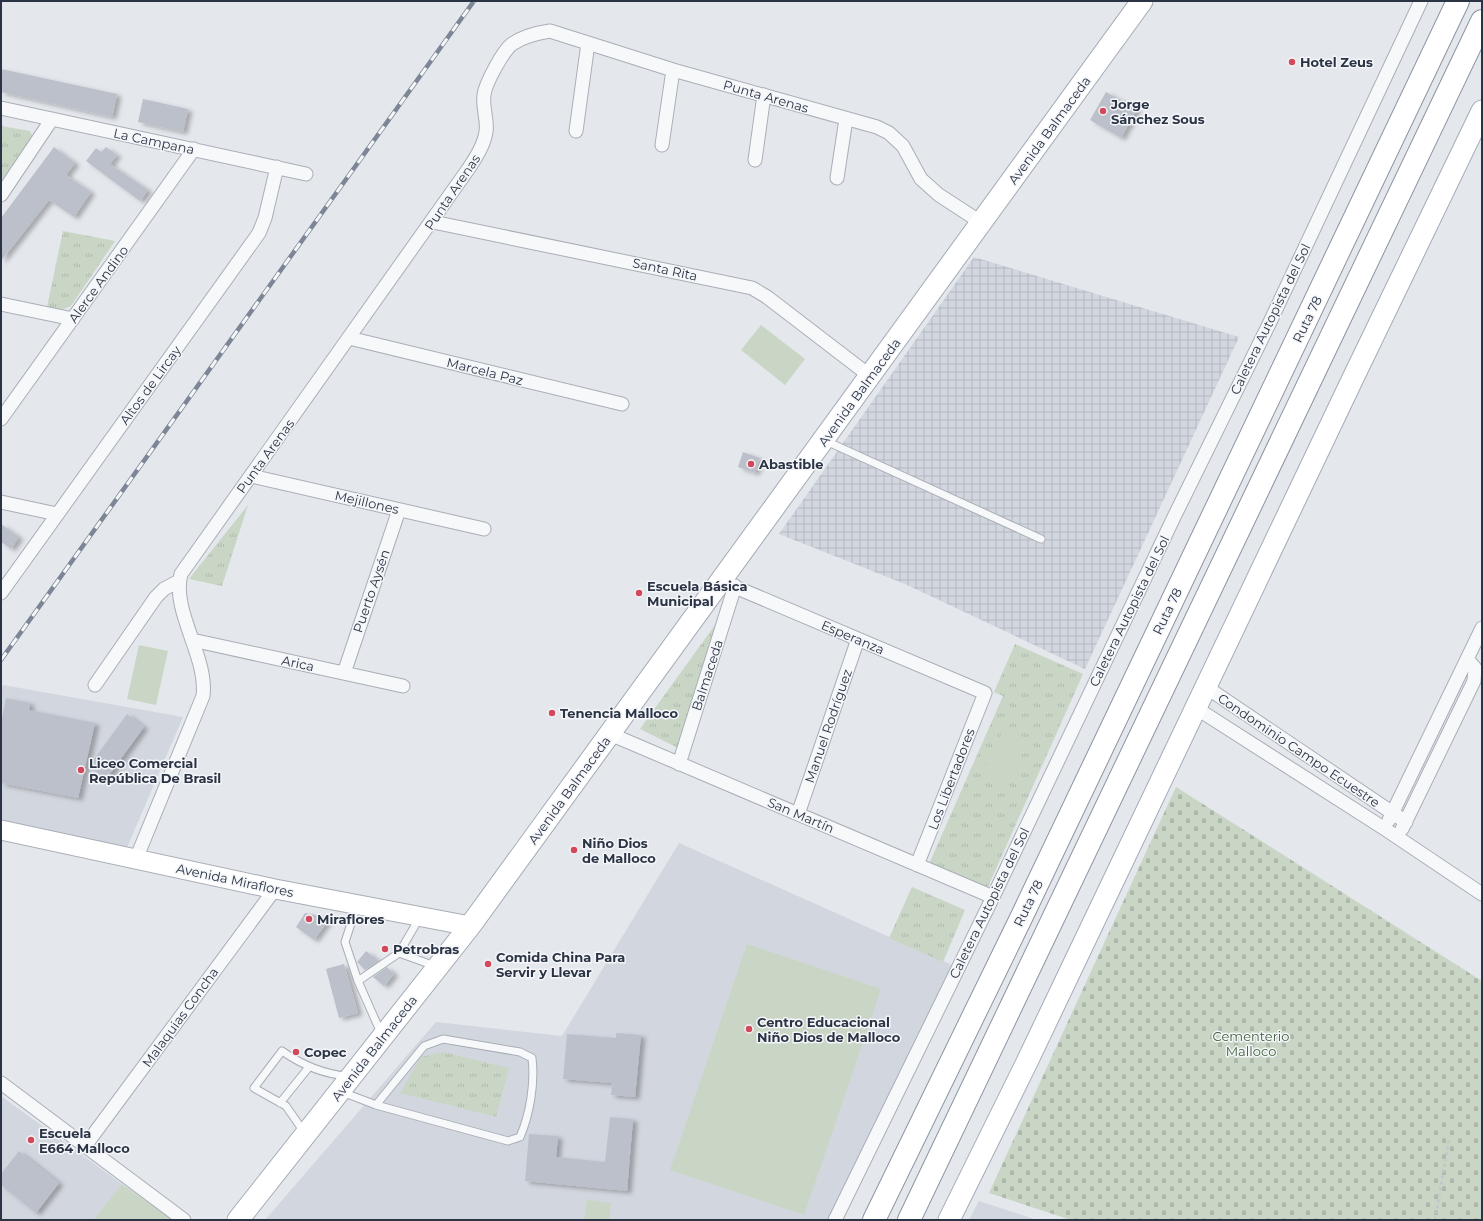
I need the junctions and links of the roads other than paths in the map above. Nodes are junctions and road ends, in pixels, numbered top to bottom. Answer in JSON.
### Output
{"nodes":[{"id":1,"x":1142,"y":1,"type":"edge"},
{"id":2,"x":1421,"y":1,"type":"edge"},
{"id":3,"x":1453,"y":1,"type":"edge"},
{"id":4,"x":1458,"y":1,"type":"edge"},
{"id":5,"x":1482,"y":21,"type":"edge"},
{"id":6,"x":1482,"y":36,"type":"edge"},
{"id":7,"x":588,"y":43,"type":"junction"},
{"id":8,"x":1438,"y":43,"type":"junction"},
{"id":9,"x":673,"y":70,"type":"junction"},
{"id":10,"x":1452,"y":84,"type":"junction"},
{"id":11,"x":764,"y":95,"type":"junction"},
{"id":12,"x":1,"y":108,"type":"edge"},
{"id":13,"x":1482,"y":111,"type":"edge"},
{"id":14,"x":52,"y":119,"type":"junction"},
{"id":15,"x":846,"y":119,"type":"junction"},
{"id":16,"x":576,"y":131,"type":"dead end"},
{"id":17,"x":662,"y":145,"type":"dead end"},
{"id":18,"x":194,"y":149,"type":"junction"},
{"id":19,"x":755,"y":160,"type":"dead end"},
{"id":20,"x":277,"y":167,"type":"junction"},
{"id":21,"x":306,"y":174,"type":"dead end"},
{"id":22,"x":837,"y":178,"type":"dead end"},
{"id":23,"x":1,"y":195,"type":"edge"},
{"id":24,"x":433,"y":222,"type":"junction"},
{"id":25,"x":982,"y":223,"type":"junction"},
{"id":26,"x":1,"y":304,"type":"edge"},
{"id":27,"x":73,"y":319,"type":"junction"},
{"id":28,"x":349,"y":338,"type":"junction"},
{"id":29,"x":870,"y":376,"type":"junction"},
{"id":30,"x":6,"y":403,"type":"edge"},
{"id":31,"x":622,"y":404,"type":"dead end"},
{"id":32,"x":1,"y":419,"type":"edge"},
{"id":33,"x":824,"y":440,"type":"junction"},
{"id":34,"x":251,"y":476,"type":"junction"},
{"id":35,"x":1,"y":502,"type":"edge"},
{"id":36,"x":399,"y":510,"type":"junction"},
{"id":37,"x":57,"y":514,"type":"junction"},
{"id":38,"x":484,"y":529,"type":"dead end"},
{"id":39,"x":1041,"y":539,"type":"dead end"},
{"id":40,"x":179,"y":581,"type":"junction"},
{"id":41,"x":728,"y":584,"type":"junction"},
{"id":42,"x":1,"y":593,"type":"edge"},
{"id":43,"x":1482,"y":628,"type":"edge"},
{"id":44,"x":858,"y":639,"type":"junction"},
{"id":45,"x":192,"y":640,"type":"junction"},
{"id":46,"x":1468,"y":659,"type":"junction"},
{"id":47,"x":344,"y":673,"type":"junction"},
{"id":48,"x":1478,"y":683,"type":"edge"},
{"id":49,"x":95,"y":684,"type":"dead end"},
{"id":50,"x":403,"y":686,"type":"dead end"},
{"id":51,"x":1206,"y":687,"type":"junction"},
{"id":52,"x":1453,"y":689,"type":"junction"},
{"id":53,"x":985,"y":693,"type":"joint"},
{"id":54,"x":1467,"y":697,"type":"junction"},
{"id":55,"x":1196,"y":708,"type":"junction"},
{"id":56,"x":610,"y":734,"type":"junction"},
{"id":57,"x":679,"y":764,"type":"junction"},
{"id":58,"x":1392,"y":813,"type":"junction"},
{"id":59,"x":798,"y":814,"type":"junction"},
{"id":60,"x":1406,"y":822,"type":"junction"},
{"id":61,"x":1385,"y":829,"type":"junction"},
{"id":62,"x":1,"y":830,"type":"edge"},
{"id":63,"x":1398,"y":838,"type":"junction"},
{"id":64,"x":136,"y":859,"type":"junction"},
{"id":65,"x":917,"y":864,"type":"junction"},
{"id":66,"x":275,"y":889,"type":"junction"},
{"id":67,"x":1482,"y":894,"type":"edge"},
{"id":68,"x":993,"y":897,"type":"junction"},
{"id":69,"x":357,"y":905,"type":"junction"},
{"id":70,"x":421,"y":917,"type":"junction"},
{"id":71,"x":470,"y":926,"type":"junction"},
{"id":72,"x":399,"y":953,"type":"junction"},
{"id":73,"x":438,"y":967,"type":"junction"},
{"id":74,"x":358,"y":981,"type":"junction"},
{"id":75,"x":383,"y":1037,"type":"junction"},
{"id":76,"x":309,"y":1067,"type":"junction"},
{"id":77,"x":1,"y":1082,"type":"edge"},
{"id":78,"x":346,"y":1084,"type":"junction"},
{"id":79,"x":280,"y":1103,"type":"junction"},
{"id":80,"x":376,"y":1105,"type":"junction"},
{"id":81,"x":306,"y":1134,"type":"junction"},
{"id":82,"x":85,"y":1146,"type":"junction"},
{"id":83,"x":184,"y":1220,"type":"edge"},
{"id":84,"x":238,"y":1220,"type":"edge"},
{"id":85,"x":835,"y":1220,"type":"edge"},
{"id":86,"x":874,"y":1220,"type":"edge"},
{"id":87,"x":909,"y":1220,"type":"edge"},
{"id":88,"x":949,"y":1220,"type":"edge"}],
"edges":[{"from":1,"to":25,"type":"main road","name":"Avenida Balmaceda"},
{"from":2,"to":68,"type":"street","name":"Caletera Autopista del Sol"},
{"from":3,"to":8,"type":"highway"},
{"from":4,"to":8,"type":"highway","name":"Ruta 78"},
{"from":5,"to":10,"type":"highway"},
{"from":6,"to":10,"type":"highway"},
{"from":7,"to":9,"type":"street","name":"Punta Arenas"},
{"from":7,"to":16,"type":"street"},
{"from":7,"to":24,"type":"street","name":"Punta Arenas"},
{"from":8,"to":86,"type":"highway","name":"Ruta 78"},
{"from":9,"to":11,"type":"street","name":"Punta Arenas"},
{"from":9,"to":17,"type":"street"},
{"from":10,"to":87,"type":"highway"},
{"from":11,"to":15,"type":"street","name":"Punta Arenas"},
{"from":11,"to":19,"type":"street"},
{"from":12,"to":14,"type":"street","name":"La Campana"},
{"from":13,"to":51,"type":"main road"},
{"from":14,"to":18,"type":"street","name":"La Campana"},
{"from":14,"to":23,"type":"street"},
{"from":15,"to":22,"type":"street"},
{"from":15,"to":25,"type":"street","name":"Punta Arenas"},
{"from":18,"to":20,"type":"street","name":"La Campana"},
{"from":18,"to":27,"type":"street","name":"Alerce Andino"},
{"from":20,"to":21,"type":"street","name":"La Campana"},
{"from":20,"to":37,"type":"street","name":"Altos de Lircay"},
{"from":24,"to":28,"type":"street","name":"Punta Arenas"},
{"from":24,"to":29,"type":"street","name":"Santa Rita"},
{"from":25,"to":29,"type":"main road","name":"Avenida Balmaceda"},
{"from":26,"to":27,"type":"street"},
{"from":27,"to":30,"type":"street","name":"Alerce Andino"},
{"from":28,"to":31,"type":"street","name":"Marcela Paz"},
{"from":28,"to":34,"type":"street","name":"Punta Arenas"},
{"from":29,"to":33,"type":"main road","name":"Avenida Balmaceda"},
{"from":30,"to":32,"type":"street","name":"Alerce Andino"},
{"from":33,"to":39,"type":"lane"},
{"from":33,"to":41,"type":"main road","name":"Avenida Balmaceda"},
{"from":34,"to":36,"type":"street","name":"Mejillones"},
{"from":34,"to":40,"type":"street","name":"Punta Arenas"},
{"from":35,"to":37,"type":"street"},
{"from":36,"to":38,"type":"street","name":"Mejillones"},
{"from":36,"to":47,"type":"street","name":"Puerto Aysén"},
{"from":37,"to":42,"type":"street","name":"Altos de Lircay"},
{"from":40,"to":45,"type":"street"},
{"from":40,"to":49,"type":"street"},
{"from":41,"to":44,"type":"street","name":"Esperanza"},
{"from":41,"to":56,"type":"main road","name":"Avenida Balmaceda"},
{"from":41,"to":57,"type":"street","name":"Balmaceda"},
{"from":43,"to":46,"type":"street","name":"Condominio Campo Ecuestre"},
{"from":44,"to":53,"type":"street","name":"Esperanza"},
{"from":44,"to":59,"type":"street","name":"Manuel Rodríguez"},
{"from":45,"to":47,"type":"street","name":"Arica"},
{"from":45,"to":64,"type":"street"},
{"from":46,"to":48,"type":"street"},
{"from":46,"to":52,"type":"street","name":"Condominio Campo Ecuestre"},
{"from":47,"to":50,"type":"street","name":"Arica"},
{"from":48,"to":54,"type":"street"},
{"from":51,"to":55,"type":"main road"},
{"from":51,"to":58,"type":"street","name":"Condominio Campo Ecuestre"},
{"from":52,"to":54,"type":"street"},
{"from":52,"to":58,"type":"street","name":"Condominio Campo Ecuestre"},
{"from":53,"to":65,"type":"street","name":"Los Libertadores"},
{"from":54,"to":60,"type":"street"},
{"from":55,"to":61,"type":"street","name":"Condominio Campo Ecuestre"},
{"from":55,"to":88,"type":"main road"},
{"from":56,"to":57,"type":"street","name":"San Martín"},
{"from":56,"to":71,"type":"main road","name":"Avenida Balmaceda"},
{"from":57,"to":59,"type":"street","name":"San Martín"},
{"from":58,"to":60,"type":"street","name":"Condominio Campo Ecuestre"},
{"from":58,"to":61,"type":"street","name":"Condominio Campo Ecuestre"},
{"from":59,"to":65,"type":"street","name":"San Martín"},
{"from":60,"to":63,"type":"street"},
{"from":61,"to":63,"type":"street","name":"Condominio Campo Ecuestre"},
{"from":62,"to":64,"type":"main road","name":"Avenida Miraflores"},
{"from":63,"to":67,"type":"street","name":"Condominio Campo Ecuestre"},
{"from":64,"to":66,"type":"main road","name":"Avenida Miraflores"},
{"from":65,"to":68,"type":"street","name":"San Martín"},
{"from":66,"to":69,"type":"main road","name":"Avenida Miraflores"},
{"from":66,"to":82,"type":"street","name":"Malaquias Concha"},
{"from":68,"to":85,"type":"street","name":"Caletera Autopista del Sol"},
{"from":69,"to":70,"type":"main road","name":"Avenida Miraflores"},
{"from":69,"to":74,"type":"lane"},
{"from":70,"to":71,"type":"main road","name":"Avenida Miraflores"},
{"from":70,"to":72,"type":"lane"},
{"from":71,"to":73,"type":"main road","name":"Avenida Balmaceda"},
{"from":72,"to":73,"type":"lane"},
{"from":72,"to":74,"type":"lane"},
{"from":73,"to":75,"type":"main road","name":"Avenida Balmaceda"},
{"from":74,"to":75,"type":"lane"},
{"from":75,"to":78,"type":"main road","name":"Avenida Balmaceda"},
{"from":76,"to":78,"type":"lane"},
{"from":76,"to":79,"type":"lane"},
{"from":76,"to":79,"type":"lane"},
{"from":77,"to":82,"type":"street"},
{"from":78,"to":80,"type":"lane"},
{"from":78,"to":81,"type":"main road","name":"Avenida Balmaceda"},
{"from":79,"to":81,"type":"lane"},
{"from":80,"to":80,"type":"lane"},
{"from":81,"to":84,"type":"main road","name":"Avenida Balmaceda"},
{"from":82,"to":83,"type":"street"}]}
